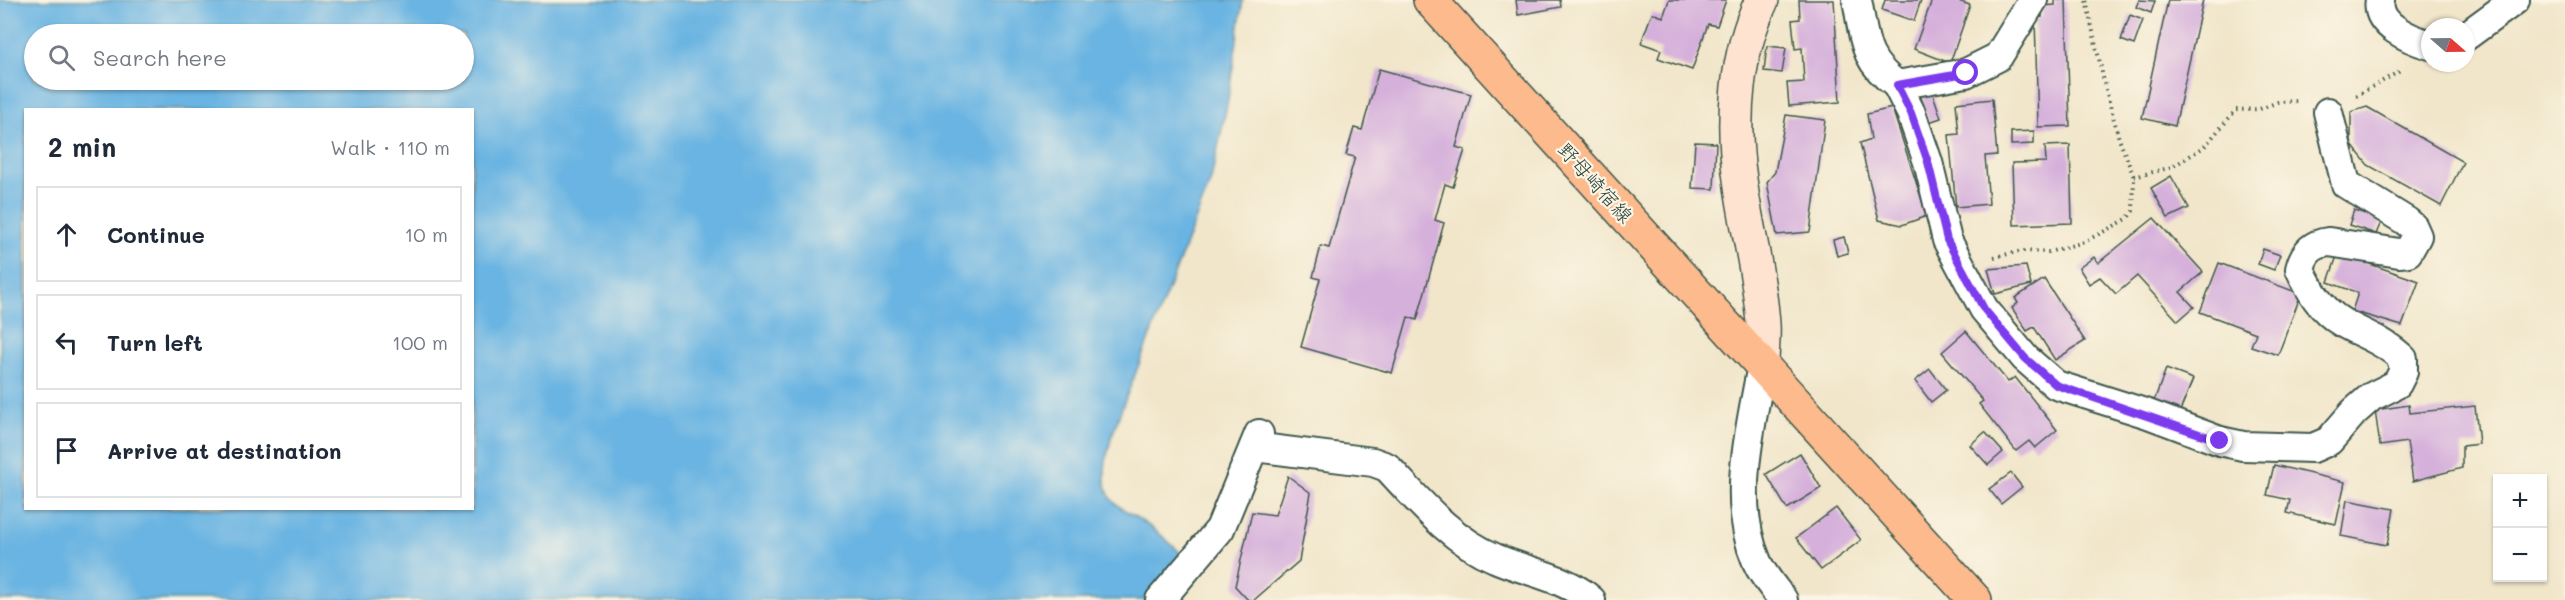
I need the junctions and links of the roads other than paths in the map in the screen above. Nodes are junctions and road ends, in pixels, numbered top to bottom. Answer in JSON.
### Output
{"nodes":[{"id":1,"x":1430,"y":0,"type":"edge"},
{"id":2,"x":1762,"y":0,"type":"edge"},
{"id":3,"x":1857,"y":0,"type":"edge"},
{"id":4,"x":2033,"y":0,"type":"edge"},
{"id":5,"x":2380,"y":0,"type":"edge"},
{"id":6,"x":2515,"y":0,"type":"edge"},
{"id":7,"x":2475,"y":29,"type":"edge"},
{"id":8,"x":2421,"y":41,"type":"edge"},
{"id":9,"x":1897,"y":85,"type":"junction"},
{"id":10,"x":2328,"y":112,"type":"road end"},
{"id":11,"x":1762,"y":365,"type":"junction"},
{"id":12,"x":1160,"y":600,"type":"edge"},
{"id":13,"x":1591,"y":600,"type":"edge"},
{"id":14,"x":1784,"y":600,"type":"edge"},
{"id":15,"x":1975,"y":600,"type":"edge"}],
"edges":[{"from":1,"to":11,"type":"main road","name":"野母崎宿線"},
{"from":2,"to":11,"type":"street"},
{"from":3,"to":9,"type":"street"},
{"from":4,"to":9,"type":"street"},
{"from":5,"to":8,"type":"street"},
{"from":6,"to":7,"type":"street"},
{"from":9,"to":10,"type":"street"},
{"from":11,"to":14,"type":"street"},
{"from":11,"to":15,"type":"main road","name":"野母崎宿線"},
{"from":12,"to":13,"type":"street"}]}
